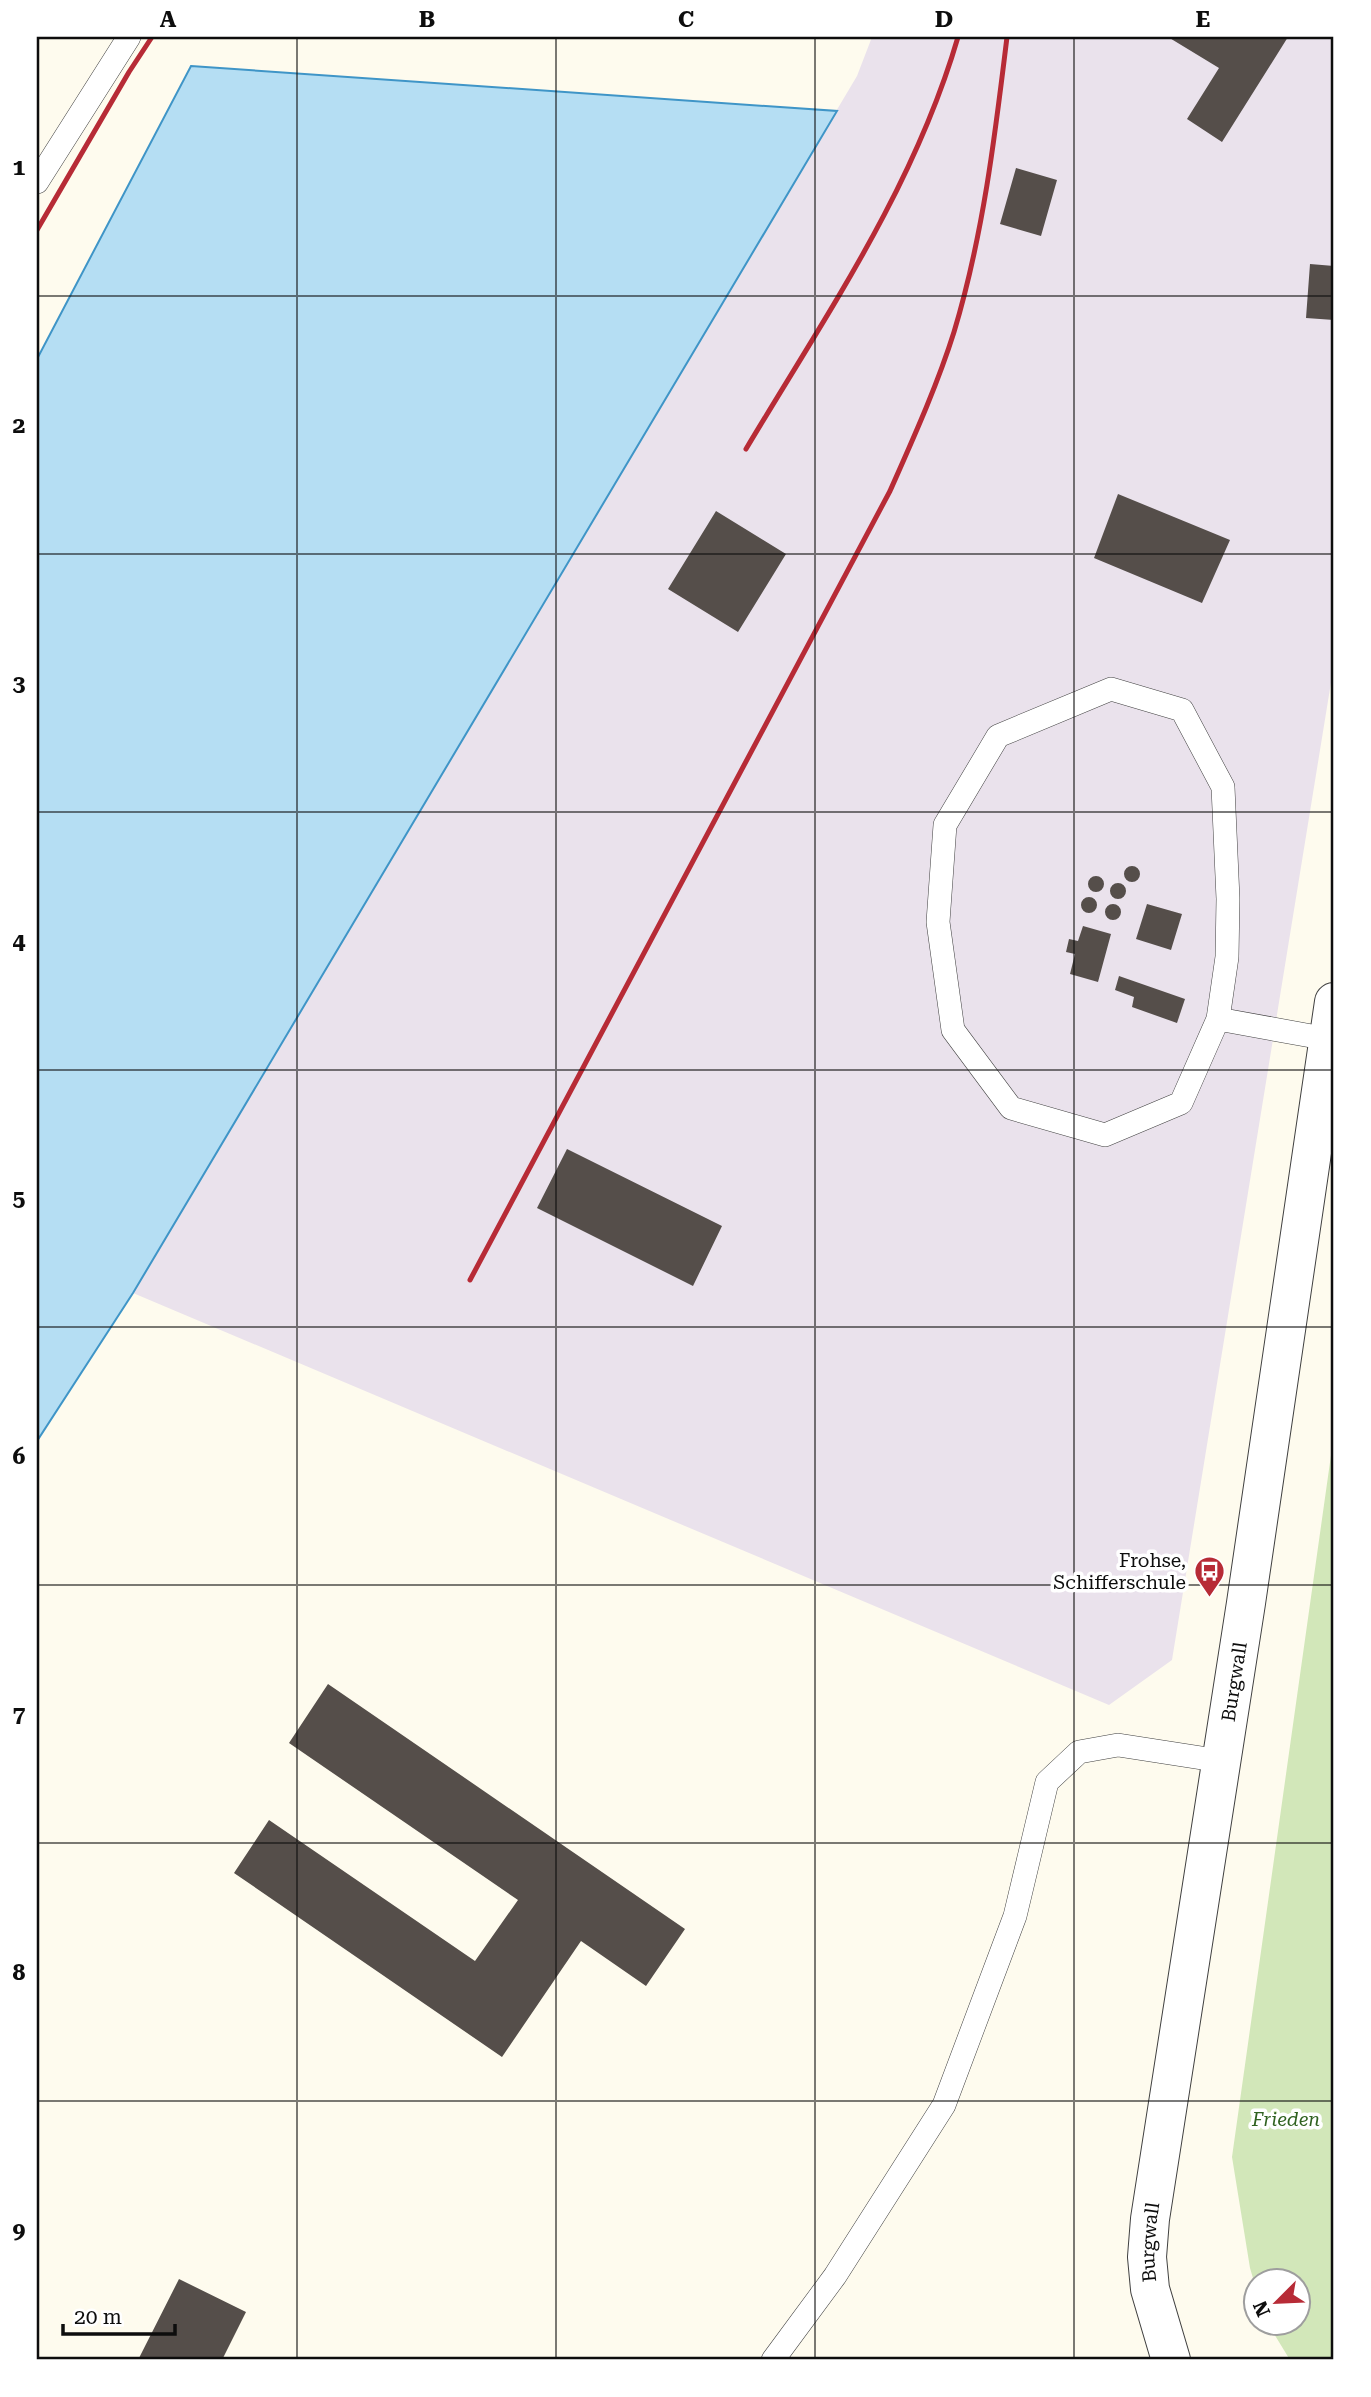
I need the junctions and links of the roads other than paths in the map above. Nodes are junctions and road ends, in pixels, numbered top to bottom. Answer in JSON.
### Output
{"nodes":[{"id":1,"x":128,"y":37,"type":"edge"},
{"id":2,"x":37,"y":182,"type":"edge"},
{"id":3,"x":1334,"y":1002,"type":"edge"},
{"id":4,"x":1218,"y":1019,"type":"junction"},
{"id":5,"x":1328,"y":1039,"type":"junction"},
{"id":6,"x":1221,"y":1761,"type":"junction"},
{"id":7,"x":773,"y":2360,"type":"edge"},
{"id":8,"x":1171,"y":2360,"type":"edge"}],
"edges":[{"from":1,"to":2,"type":"lane"},
{"from":3,"to":5,"type":"street","name":"Burgwall"},
{"from":4,"to":4,"type":"lane"},
{"from":4,"to":5,"type":"lane"},
{"from":5,"to":6,"type":"street","name":"Burgwall"},
{"from":6,"to":7,"type":"lane"},
{"from":6,"to":8,"type":"street","name":"Burgwall"}]}
